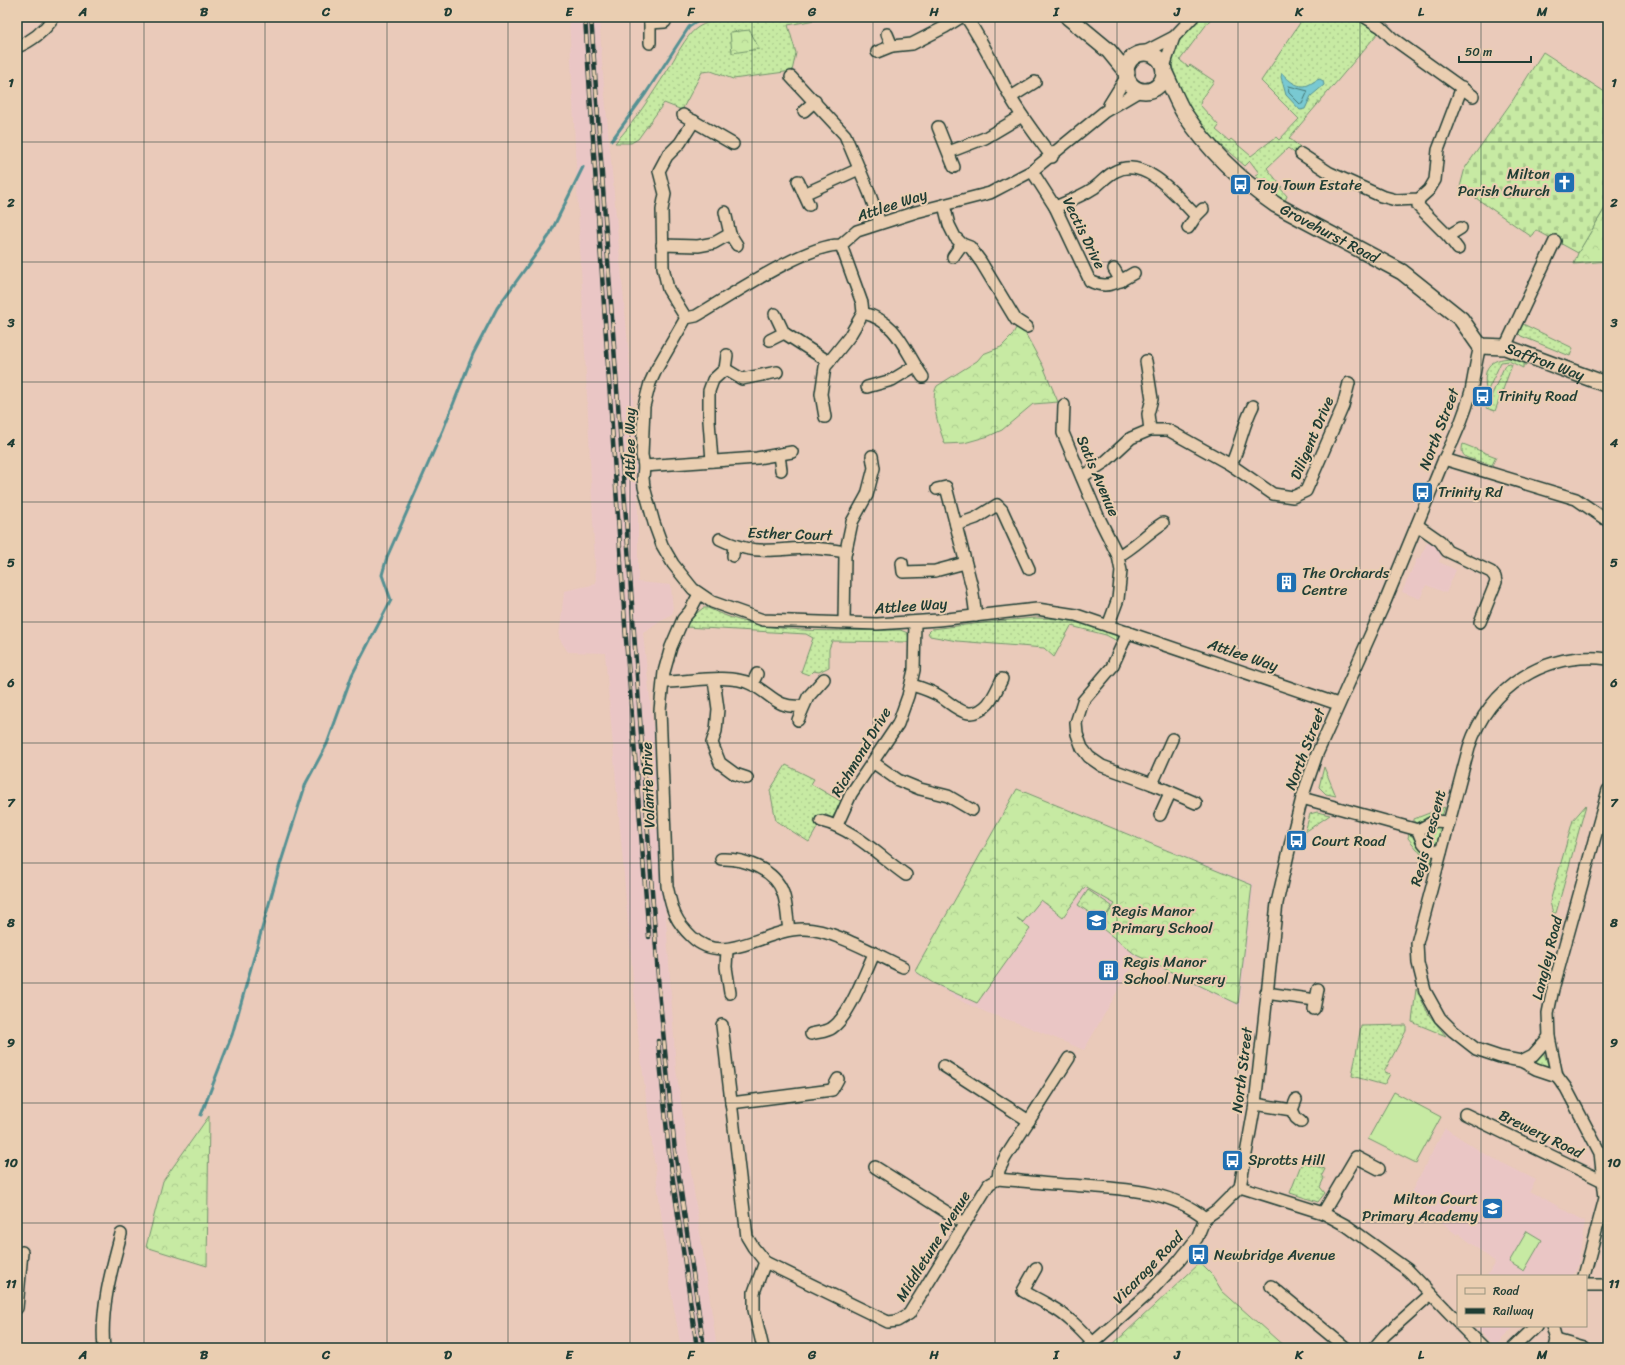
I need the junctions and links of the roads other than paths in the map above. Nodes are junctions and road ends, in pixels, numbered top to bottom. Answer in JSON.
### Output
{"nodes":[{"id":1,"x":54,"y":17,"type":"edge"},
{"id":2,"x":961,"y":17,"type":"edge"},
{"id":3,"x":966,"y":17,"type":"edge"},
{"id":4,"x":1068,"y":17,"type":"edge"},
{"id":5,"x":1193,"y":17,"type":"edge"},
{"id":6,"x":1365,"y":17,"type":"edge"},
{"id":7,"x":650,"y":20,"type":"edge"},
{"id":8,"x":665,"y":22,"type":"dead end"},
{"id":9,"x":887,"y":34,"type":"dead end"},
{"id":10,"x":1174,"y":37,"type":"junction"},
{"id":11,"x":650,"y":44,"type":"dead end"},
{"id":12,"x":892,"y":46,"type":"junction"},
{"id":13,"x":17,"y":47,"type":"edge"},
{"id":14,"x":1109,"y":51,"type":"junction"},
{"id":15,"x":877,"y":52,"type":"dead end"},
{"id":16,"x":1140,"y":54,"type":"junction"},
{"id":17,"x":1164,"y":69,"type":"junction"},
{"id":18,"x":1127,"y":75,"type":"junction"},
{"id":19,"x":791,"y":77,"type":"dead end"},
{"id":20,"x":1035,"y":82,"type":"dead end"},
{"id":21,"x":1462,"y":87,"type":"junction"},
{"id":22,"x":1145,"y":90,"type":"junction"},
{"id":23,"x":1473,"y":96,"type":"dead end"},
{"id":24,"x":1011,"y":97,"type":"junction"},
{"id":25,"x":815,"y":101,"type":"junction"},
{"id":26,"x":804,"y":111,"type":"dead end"},
{"id":27,"x":1104,"y":112,"type":"junction"},
{"id":28,"x":1184,"y":113,"type":"junction"},
{"id":29,"x":683,"y":115,"type":"dead end"},
{"id":30,"x":1022,"y":116,"type":"junction"},
{"id":31,"x":694,"y":120,"type":"junction"},
{"id":32,"x":938,"y":127,"type":"dead end"},
{"id":33,"x":733,"y":144,"type":"dead end"},
{"id":34,"x":949,"y":152,"type":"junction"},
{"id":35,"x":1301,"y":154,"type":"dead end"},
{"id":36,"x":1052,"y":157,"type":"junction"},
{"id":37,"x":954,"y":167,"type":"dead end"},
{"id":38,"x":859,"y":170,"type":"junction"},
{"id":39,"x":1032,"y":171,"type":"junction"},
{"id":40,"x":798,"y":181,"type":"dead end"},
{"id":41,"x":804,"y":194,"type":"junction"},
{"id":42,"x":1419,"y":199,"type":"junction"},
{"id":43,"x":809,"y":205,"type":"dead end"},
{"id":44,"x":944,"y":205,"type":"junction"},
{"id":45,"x":1055,"y":207,"type":"junction"},
{"id":46,"x":725,"y":212,"type":"dead end"},
{"id":47,"x":880,"y":223,"type":"junction"},
{"id":48,"x":1188,"y":228,"type":"dead end"},
{"id":49,"x":1461,"y":228,"type":"dead end"},
{"id":50,"x":730,"y":234,"type":"junction"},
{"id":51,"x":1448,"y":236,"type":"junction"},
{"id":52,"x":1556,"y":241,"type":"dead end"},
{"id":53,"x":737,"y":244,"type":"dead end"},
{"id":54,"x":962,"y":244,"type":"junction"},
{"id":55,"x":841,"y":245,"type":"junction"},
{"id":56,"x":662,"y":246,"type":"junction"},
{"id":57,"x":1458,"y":249,"type":"dead end"},
{"id":58,"x":953,"y":257,"type":"dead end"},
{"id":59,"x":1114,"y":269,"type":"dead end"},
{"id":60,"x":1134,"y":273,"type":"dead end"},
{"id":61,"x":1121,"y":281,"type":"junction"},
{"id":62,"x":863,"y":313,"type":"junction"},
{"id":63,"x":775,"y":314,"type":"dead end"},
{"id":64,"x":686,"y":318,"type":"junction"},
{"id":65,"x":1028,"y":327,"type":"dead end"},
{"id":66,"x":784,"y":333,"type":"junction"},
{"id":67,"x":770,"y":340,"type":"dead end"},
{"id":68,"x":1480,"y":346,"type":"junction"},
{"id":69,"x":1505,"y":347,"type":"junction"},
{"id":70,"x":727,"y":355,"type":"dead end"},
{"id":71,"x":1146,"y":361,"type":"dead end"},
{"id":72,"x":829,"y":362,"type":"junction"},
{"id":73,"x":915,"y":366,"type":"junction"},
{"id":74,"x":725,"y":369,"type":"junction"},
{"id":75,"x":777,"y":372,"type":"dead end"},
{"id":76,"x":924,"y":378,"type":"dead end"},
{"id":77,"x":1349,"y":383,"type":"dead end"},
{"id":78,"x":1608,"y":386,"type":"edge"},
{"id":79,"x":867,"y":387,"type":"dead end"},
{"id":80,"x":1064,"y":405,"type":"dead end"},
{"id":81,"x":1253,"y":406,"type":"dead end"},
{"id":82,"x":825,"y":417,"type":"dead end"},
{"id":83,"x":1150,"y":430,"type":"junction"},
{"id":84,"x":792,"y":452,"type":"dead end"},
{"id":85,"x":778,"y":455,"type":"junction"},
{"id":86,"x":872,"y":456,"type":"dead end"},
{"id":87,"x":1444,"y":460,"type":"junction"},
{"id":88,"x":712,"y":461,"type":"junction"},
{"id":89,"x":1231,"y":465,"type":"junction"},
{"id":90,"x":644,"y":466,"type":"junction"},
{"id":91,"x":781,"y":470,"type":"dead end"},
{"id":92,"x":1082,"y":476,"type":"junction"},
{"id":93,"x":937,"y":489,"type":"dead end"},
{"id":94,"x":1608,"y":521,"type":"edge"},
{"id":95,"x":1163,"y":523,"type":"dead end"},
{"id":96,"x":956,"y":525,"type":"junction"},
{"id":97,"x":1417,"y":525,"type":"junction"},
{"id":98,"x":720,"y":538,"type":"dead end"},
{"id":99,"x":846,"y":552,"type":"junction"},
{"id":100,"x":1118,"y":556,"type":"junction"},
{"id":101,"x":902,"y":563,"type":"dead end"},
{"id":102,"x":965,"y":563,"type":"junction"},
{"id":103,"x":1029,"y":569,"type":"dead end"},
{"id":104,"x":699,"y":594,"type":"junction"},
{"id":105,"x":976,"y":616,"type":"junction"},
{"id":106,"x":844,"y":622,"type":"junction"},
{"id":107,"x":915,"y":622,"type":"junction"},
{"id":108,"x":1480,"y":622,"type":"dead end"},
{"id":109,"x":1108,"y":626,"type":"junction"},
{"id":110,"x":1128,"y":632,"type":"junction"},
{"id":111,"x":1608,"y":659,"type":"edge"},
{"id":112,"x":824,"y":679,"type":"dead end"},
{"id":113,"x":1002,"y":679,"type":"dead end"},
{"id":114,"x":714,"y":680,"type":"junction"},
{"id":115,"x":663,"y":682,"type":"junction"},
{"id":116,"x":912,"y":685,"type":"junction"},
{"id":117,"x":1338,"y":704,"type":"junction"},
{"id":118,"x":803,"y":706,"type":"junction"},
{"id":119,"x":798,"y":720,"type":"dead end"},
{"id":120,"x":1172,"y":739,"type":"dead end"},
{"id":121,"x":874,"y":763,"type":"junction"},
{"id":122,"x":747,"y":778,"type":"dead end"},
{"id":123,"x":1152,"y":784,"type":"junction"},
{"id":124,"x":1608,"y":790,"type":"edge"},
{"id":125,"x":1170,"y":793,"type":"junction"},
{"id":126,"x":1302,"y":798,"type":"junction"},
{"id":127,"x":1196,"y":803,"type":"dead end"},
{"id":128,"x":972,"y":810,"type":"dead end"},
{"id":129,"x":1160,"y":815,"type":"dead end"},
{"id":130,"x":821,"y":821,"type":"dead end"},
{"id":131,"x":1448,"y":822,"type":"junction"},
{"id":132,"x":837,"y":825,"type":"junction"},
{"id":133,"x":1418,"y":830,"type":"junction"},
{"id":134,"x":1440,"y":852,"type":"junction"},
{"id":135,"x":720,"y":859,"type":"dead end"},
{"id":136,"x":906,"y":875,"type":"dead end"},
{"id":137,"x":789,"y":930,"type":"junction"},
{"id":138,"x":727,"y":950,"type":"junction"},
{"id":139,"x":874,"y":954,"type":"junction"},
{"id":140,"x":903,"y":967,"type":"dead end"},
{"id":141,"x":1318,"y":989,"type":"dead end"},
{"id":142,"x":730,"y":993,"type":"dead end"},
{"id":143,"x":1266,"y":993,"type":"junction"},
{"id":144,"x":722,"y":1025,"type":"dead end"},
{"id":145,"x":811,"y":1034,"type":"dead end"},
{"id":146,"x":1549,"y":1037,"type":"junction"},
{"id":147,"x":1069,"y":1058,"type":"dead end"},
{"id":148,"x":1521,"y":1061,"type":"junction"},
{"id":149,"x":944,"y":1066,"type":"dead end"},
{"id":150,"x":1557,"y":1076,"type":"junction"},
{"id":151,"x":838,"y":1079,"type":"dead end"},
{"id":152,"x":731,"y":1103,"type":"junction"},
{"id":153,"x":1255,"y":1104,"type":"junction"},
{"id":154,"x":1465,"y":1114,"type":"dead end"},
{"id":155,"x":1029,"y":1121,"type":"junction"},
{"id":156,"x":1301,"y":1122,"type":"dead end"},
{"id":157,"x":1608,"y":1144,"type":"edge"},
{"id":158,"x":1600,"y":1153,"type":"junction"},
{"id":159,"x":875,"y":1167,"type":"dead end"},
{"id":160,"x":1379,"y":1169,"type":"dead end"},
{"id":161,"x":998,"y":1179,"type":"junction"},
{"id":162,"x":1603,"y":1181,"type":"junction"},
{"id":163,"x":1240,"y":1187,"type":"junction"},
{"id":164,"x":1323,"y":1213,"type":"junction"},
{"id":165,"x":1205,"y":1218,"type":"junction"},
{"id":166,"x":964,"y":1223,"type":"junction"},
{"id":167,"x":121,"y":1234,"type":"dead end"},
{"id":168,"x":22,"y":1252,"type":"dead end"},
{"id":169,"x":765,"y":1262,"type":"junction"},
{"id":170,"x":1036,"y":1268,"type":"dead end"},
{"id":171,"x":1584,"y":1275,"type":"edge"},
{"id":172,"x":18,"y":1278,"type":"edge"},
{"id":173,"x":1587,"y":1285,"type":"edge"},
{"id":174,"x":1608,"y":1285,"type":"edge"},
{"id":175,"x":1271,"y":1286,"type":"dead end"},
{"id":176,"x":1431,"y":1294,"type":"junction"},
{"id":177,"x":17,"y":1308,"type":"edge"},
{"id":178,"x":1457,"y":1321,"type":"edge"},
{"id":179,"x":1463,"y":1327,"type":"edge"},
{"id":180,"x":1535,"y":1327,"type":"edge"},
{"id":181,"x":1552,"y":1327,"type":"edge"},
{"id":182,"x":1555,"y":1344,"type":"edge"},
{"id":183,"x":1090,"y":1346,"type":"edge"},
{"id":184,"x":104,"y":1348,"type":"edge"},
{"id":185,"x":763,"y":1348,"type":"edge"},
{"id":186,"x":1346,"y":1348,"type":"edge"},
{"id":187,"x":1374,"y":1348,"type":"edge"},
{"id":188,"x":1483,"y":1348,"type":"edge"},
{"id":189,"x":1513,"y":1348,"type":"edge"},
{"id":190,"x":1584,"y":1348,"type":"edge"}],
"edges":[{"from":1,"to":13,"type":"street"},
{"from":2,"to":12,"type":"street"},
{"from":3,"to":24,"type":"street"},
{"from":4,"to":14,"type":"street"},
{"from":5,"to":10,"type":"street"},
{"from":6,"to":21,"type":"street"},
{"from":7,"to":8,"type":"street"},
{"from":7,"to":11,"type":"street"},
{"from":9,"to":12,"type":"street"},
{"from":10,"to":16,"type":"street"},
{"from":10,"to":17,"type":"street"},
{"from":12,"to":15,"type":"street"},
{"from":14,"to":16,"type":"street"},
{"from":14,"to":18,"type":"street"},
{"from":16,"to":17,"type":"street"},
{"from":16,"to":18,"type":"street"},
{"from":17,"to":22,"type":"street"},
{"from":17,"to":28,"type":"street","name":"Grovehurst Road"},
{"from":18,"to":22,"type":"street"},
{"from":18,"to":27,"type":"street","name":"Attlee Way"},
{"from":19,"to":25,"type":"street"},
{"from":20,"to":24,"type":"street"},
{"from":21,"to":23,"type":"street"},
{"from":21,"to":42,"type":"street"},
{"from":22,"to":27,"type":"street","name":"Attlee Way"},
{"from":22,"to":28,"type":"street","name":"Grovehurst Road"},
{"from":24,"to":30,"type":"street"},
{"from":25,"to":26,"type":"street"},
{"from":25,"to":38,"type":"street"},
{"from":27,"to":36,"type":"street","name":"Attlee Way"},
{"from":28,"to":68,"type":"street","name":"Grovehurst Road"},
{"from":29,"to":31,"type":"street"},
{"from":30,"to":34,"type":"street"},
{"from":30,"to":36,"type":"street"},
{"from":31,"to":33,"type":"street"},
{"from":31,"to":56,"type":"street"},
{"from":32,"to":34,"type":"street"},
{"from":34,"to":37,"type":"street"},
{"from":35,"to":42,"type":"street"},
{"from":36,"to":39,"type":"street","name":"Attlee Way"},
{"from":38,"to":41,"type":"street"},
{"from":38,"to":47,"type":"street"},
{"from":39,"to":44,"type":"street","name":"Attlee Way"},
{"from":39,"to":45,"type":"street","name":"Vectis Drive"},
{"from":40,"to":41,"type":"street"},
{"from":41,"to":43,"type":"street"},
{"from":42,"to":51,"type":"street"},
{"from":44,"to":47,"type":"street","name":"Attlee Way"},
{"from":44,"to":54,"type":"street"},
{"from":45,"to":48,"type":"street"},
{"from":45,"to":61,"type":"street","name":"Vectis Drive"},
{"from":46,"to":50,"type":"street"},
{"from":47,"to":55,"type":"street","name":"Attlee Way"},
{"from":49,"to":51,"type":"street"},
{"from":50,"to":53,"type":"street"},
{"from":50,"to":56,"type":"street"},
{"from":51,"to":57,"type":"street"},
{"from":52,"to":69,"type":"street"},
{"from":54,"to":58,"type":"street"},
{"from":54,"to":65,"type":"street"},
{"from":55,"to":62,"type":"street"},
{"from":55,"to":64,"type":"street"},
{"from":56,"to":64,"type":"street"},
{"from":59,"to":61,"type":"street","name":"Vectis Drive"},
{"from":60,"to":61,"type":"street","name":"Vectis Drive"},
{"from":62,"to":72,"type":"street"},
{"from":62,"to":73,"type":"street"},
{"from":63,"to":66,"type":"street"},
{"from":64,"to":90,"type":"street","name":"Attlee Way"},
{"from":66,"to":67,"type":"street"},
{"from":66,"to":72,"type":"street"},
{"from":68,"to":69,"type":"street","name":"Saffron Way"},
{"from":68,"to":87,"type":"street","name":"North Street"},
{"from":69,"to":78,"type":"street","name":"Saffron Way"},
{"from":70,"to":74,"type":"street"},
{"from":71,"to":83,"type":"street"},
{"from":72,"to":82,"type":"street"},
{"from":73,"to":76,"type":"street"},
{"from":73,"to":79,"type":"street"},
{"from":74,"to":75,"type":"street"},
{"from":74,"to":88,"type":"street"},
{"from":77,"to":89,"type":"street","name":"Diligent Drive"},
{"from":80,"to":92,"type":"street","name":"Satis Avenue"},
{"from":81,"to":89,"type":"street"},
{"from":83,"to":89,"type":"street","name":"Diligent Drive"},
{"from":83,"to":92,"type":"street","name":"Diligent Drive"},
{"from":84,"to":85,"type":"street"},
{"from":85,"to":88,"type":"street"},
{"from":85,"to":91,"type":"street"},
{"from":86,"to":99,"type":"street"},
{"from":87,"to":94,"type":"street"},
{"from":87,"to":97,"type":"street","name":"North Street"},
{"from":88,"to":90,"type":"street"},
{"from":90,"to":104,"type":"street","name":"Attlee Way"},
{"from":92,"to":100,"type":"street","name":"Satis Avenue"},
{"from":93,"to":96,"type":"street"},
{"from":95,"to":100,"type":"street"},
{"from":96,"to":102,"type":"street"},
{"from":96,"to":103,"type":"street"},
{"from":97,"to":108,"type":"street"},
{"from":97,"to":117,"type":"street","name":"North Street"},
{"from":98,"to":99,"type":"street","name":"Esther Court"},
{"from":99,"to":106,"type":"street"},
{"from":100,"to":109,"type":"street","name":"Satis Avenue"},
{"from":101,"to":102,"type":"street"},
{"from":102,"to":105,"type":"street"},
{"from":104,"to":106,"type":"street","name":"Attlee Way"},
{"from":104,"to":115,"type":"street","name":"Volante Drive"},
{"from":105,"to":107,"type":"street","name":"Attlee Way"},
{"from":105,"to":109,"type":"street","name":"Attlee Way"},
{"from":106,"to":107,"type":"street","name":"Attlee Way"},
{"from":107,"to":116,"type":"street","name":"Richmond Drive"},
{"from":109,"to":110,"type":"street","name":"Attlee Way"},
{"from":110,"to":117,"type":"street","name":"Attlee Way"},
{"from":110,"to":123,"type":"street"},
{"from":111,"to":131,"type":"street","name":"Regis Crescent"},
{"from":112,"to":118,"type":"street"},
{"from":113,"to":116,"type":"street"},
{"from":114,"to":115,"type":"street"},
{"from":114,"to":118,"type":"street"},
{"from":114,"to":122,"type":"street"},
{"from":115,"to":138,"type":"street","name":"Volante Drive"},
{"from":116,"to":121,"type":"street","name":"Richmond Drive"},
{"from":117,"to":126,"type":"street","name":"North Street"},
{"from":118,"to":119,"type":"street"},
{"from":120,"to":123,"type":"street"},
{"from":121,"to":128,"type":"street"},
{"from":121,"to":132,"type":"street","name":"Richmond Drive"},
{"from":123,"to":125,"type":"street"},
{"from":124,"to":146,"type":"street","name":"Langley Road"},
{"from":125,"to":127,"type":"street"},
{"from":125,"to":129,"type":"street"},
{"from":126,"to":133,"type":"street"},
{"from":126,"to":143,"type":"street","name":"North Street"},
{"from":130,"to":132,"type":"street"},
{"from":131,"to":133,"type":"street"},
{"from":131,"to":134,"type":"street","name":"Regis Crescent"},
{"from":132,"to":136,"type":"street"},
{"from":133,"to":134,"type":"street"},
{"from":134,"to":148,"type":"street","name":"Regis Crescent"},
{"from":135,"to":137,"type":"street"},
{"from":137,"to":138,"type":"street","name":"Volante Drive"},
{"from":137,"to":139,"type":"street","name":"Volante Drive"},
{"from":138,"to":142,"type":"street"},
{"from":139,"to":140,"type":"street","name":"Volante Drive"},
{"from":139,"to":145,"type":"street"},
{"from":141,"to":143,"type":"street"},
{"from":143,"to":153,"type":"street","name":"North Street"},
{"from":144,"to":152,"type":"street","name":"Middletune Avenue"},
{"from":146,"to":148,"type":"street"},
{"from":146,"to":150,"type":"street","name":"Langley Road"},
{"from":147,"to":155,"type":"street","name":"Middletune Avenue"},
{"from":148,"to":150,"type":"street","name":"Regis Crescent"},
{"from":149,"to":155,"type":"street"},
{"from":150,"to":158,"type":"street","name":"Langley Road"},
{"from":151,"to":152,"type":"street"},
{"from":152,"to":169,"type":"street","name":"Middletune Avenue"},
{"from":153,"to":156,"type":"street"},
{"from":153,"to":163,"type":"street","name":"North Street"},
{"from":154,"to":162,"type":"street","name":"Brewery Road"},
{"from":155,"to":161,"type":"street","name":"Middletune Avenue"},
{"from":157,"to":158,"type":"street"},
{"from":158,"to":162,"type":"street","name":"Langley Road"},
{"from":159,"to":166,"type":"street"},
{"from":160,"to":164,"type":"street"},
{"from":161,"to":165,"type":"street"},
{"from":161,"to":166,"type":"street","name":"Middletune Avenue"},
{"from":162,"to":171,"type":"street","name":"Langley Road"},
{"from":163,"to":164,"type":"street"},
{"from":163,"to":165,"type":"street"},
{"from":164,"to":176,"type":"street"},
{"from":165,"to":183,"type":"street","name":"Vicarage Road"},
{"from":166,"to":169,"type":"street","name":"Middletune Avenue"},
{"from":167,"to":184,"type":"street"},
{"from":168,"to":172,"type":"street"},
{"from":169,"to":185,"type":"street"},
{"from":170,"to":183,"type":"street"},
{"from":172,"to":177,"type":"street"},
{"from":173,"to":174,"type":"street"},
{"from":175,"to":186,"type":"street"},
{"from":176,"to":178,"type":"street"},
{"from":176,"to":187,"type":"street"},
{"from":179,"to":188,"type":"street"},
{"from":180,"to":189,"type":"street"},
{"from":181,"to":182,"type":"street"},
{"from":182,"to":190,"type":"street"}]}
